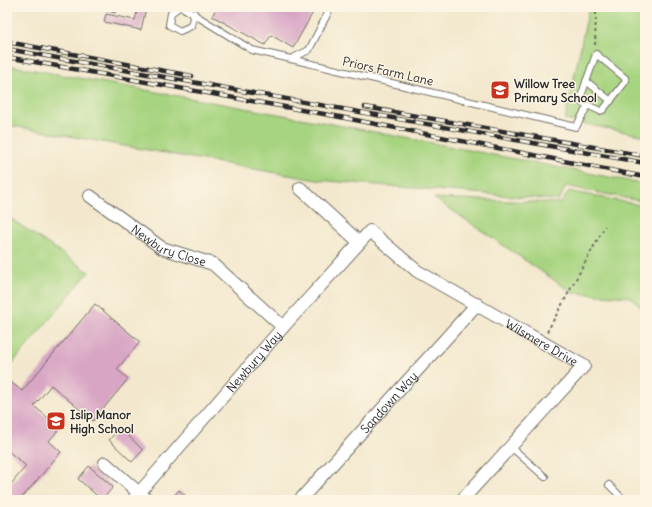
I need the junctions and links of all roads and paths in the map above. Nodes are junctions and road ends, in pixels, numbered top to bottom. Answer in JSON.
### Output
{"nodes":[{"id":1,"x":181,"y":7,"type":"edge"},
{"id":2,"x":331,"y":7,"type":"edge"},
{"id":3,"x":598,"y":7,"type":"edge"},
{"id":4,"x":194,"y":13,"type":"junction"},
{"id":5,"x":596,"y":54,"type":"junction"},
{"id":6,"x":290,"y":60,"type":"junction"},
{"id":7,"x":586,"y":81,"type":"junction"},
{"id":8,"x":611,"y":101,"type":"junction"},
{"id":9,"x":587,"y":107,"type":"junction"},
{"id":10,"x":300,"y":188,"type":"dead end"},
{"id":11,"x":90,"y":196,"type":"dead end"},
{"id":12,"x":605,"y":226,"type":"dead end"},
{"id":13,"x":370,"y":231,"type":"joint"},
{"id":14,"x":359,"y":242,"type":"junction"},
{"id":15,"x":477,"y":304,"type":"junction"},
{"id":16,"x":283,"y":328,"type":"junction"},
{"id":17,"x":542,"y":342,"type":"junction"},
{"id":18,"x":510,"y":446,"type":"junction"},
{"id":19,"x":105,"y":463,"type":"dead end"},
{"id":20,"x":545,"y":477,"type":"dead end"},
{"id":21,"x":609,"y":485,"type":"dead end"},
{"id":22,"x":140,"y":498,"type":"edge"},
{"id":23,"x":300,"y":500,"type":"edge"},
{"id":24,"x":462,"y":500,"type":"edge"},
{"id":25,"x":624,"y":500,"type":"edge"}],
"edges":[{"from":1,"to":4,"type":"lane","name":"Priors Farm Lane"},
{"from":1,"to":4,"type":"lane"},
{"from":2,"to":6,"type":"lane"},
{"from":3,"to":5,"type":"path"},
{"from":4,"to":6,"type":"lane","name":"Priors Farm Lane"},
{"from":5,"to":7,"type":"lane"},
{"from":5,"to":8,"type":"lane"},
{"from":6,"to":9,"type":"lane","name":"Priors Farm Lane"},
{"from":7,"to":8,"type":"lane"},
{"from":7,"to":9,"type":"lane"},
{"from":8,"to":9,"type":"lane"},
{"from":10,"to":14,"type":"street"},
{"from":11,"to":16,"type":"street","name":"Newbury Close"},
{"from":12,"to":17,"type":"path"},
{"from":13,"to":14,"type":"street","name":"Newbury Way"},
{"from":13,"to":15,"type":"street","name":"Wilsmere Drive"},
{"from":14,"to":16,"type":"street","name":"Newbury Way"},
{"from":15,"to":17,"type":"street","name":"Wilsmere Drive"},
{"from":15,"to":23,"type":"street","name":"Sandown Way"},
{"from":16,"to":22,"type":"street","name":"Newbury Way"},
{"from":17,"to":18,"type":"street","name":"Wilsmere Drive"},
{"from":18,"to":20,"type":"lane"},
{"from":18,"to":24,"type":"street","name":"Wilsmere Drive"},
{"from":19,"to":22,"type":"street","name":"Newbury Way"},
{"from":21,"to":25,"type":"lane"}]}
